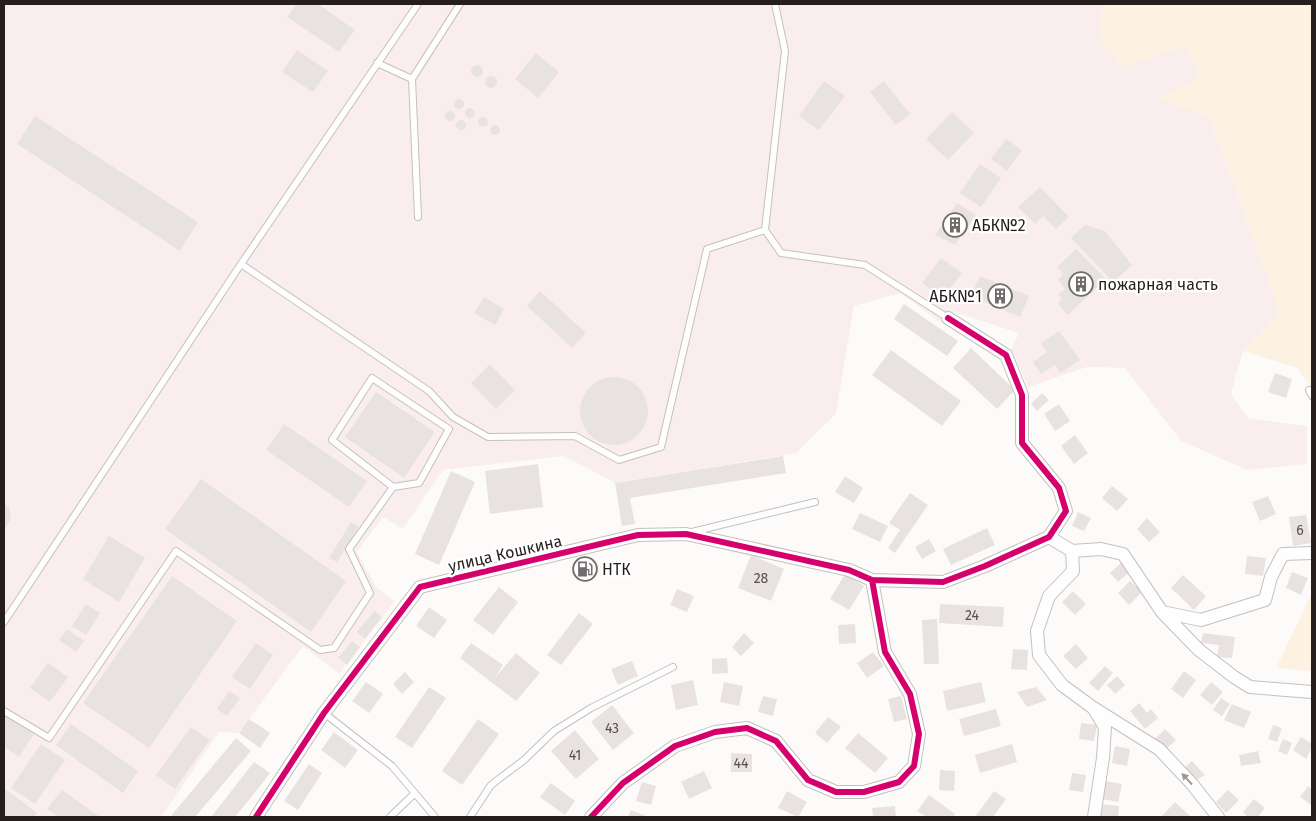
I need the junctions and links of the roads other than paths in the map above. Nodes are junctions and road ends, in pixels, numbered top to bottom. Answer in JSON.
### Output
{"nodes":[{"id":1,"x":418,"y":4,"type":"edge"},
{"id":2,"x":460,"y":4,"type":"edge"},
{"id":3,"x":775,"y":4,"type":"edge"},
{"id":4,"x":377,"y":63,"type":"junction"},
{"id":5,"x":412,"y":79,"type":"junction"},
{"id":6,"x":418,"y":217,"type":"dead end"},
{"id":7,"x":765,"y":230,"type":"junction"},
{"id":8,"x":241,"y":264,"type":"junction"},
{"id":9,"x":948,"y":318,"type":"joint"},
{"id":10,"x":393,"y":486,"type":"junction"},
{"id":11,"x":816,"y":502,"type":"dead end"},
{"id":12,"x":686,"y":534,"type":"junction"},
{"id":13,"x":1049,"y":536,"type":"junction"},
{"id":14,"x":1072,"y":552,"type":"junction"},
{"id":15,"x":1312,"y":553,"type":"edge"},
{"id":16,"x":872,"y":580,"type":"junction"},
{"id":17,"x":1162,"y":612,"type":"junction"},
{"id":18,"x":4,"y":622,"type":"edge"},
{"id":19,"x":673,"y":667,"type":"dead end"},
{"id":20,"x":1312,"y":692,"type":"edge"},
{"id":21,"x":1092,"y":707,"type":"junction"},
{"id":22,"x":4,"y":711,"type":"edge"},
{"id":23,"x":324,"y":713,"type":"junction"},
{"id":24,"x":415,"y":793,"type":"junction"},
{"id":25,"x":256,"y":817,"type":"edge"},
{"id":26,"x":390,"y":817,"type":"edge"},
{"id":27,"x":435,"y":817,"type":"edge"},
{"id":28,"x":470,"y":817,"type":"edge"},
{"id":29,"x":591,"y":817,"type":"edge"},
{"id":30,"x":1094,"y":817,"type":"edge"},
{"id":31,"x":1218,"y":817,"type":"edge"}],
"edges":[{"from":1,"to":4,"type":"lane"},
{"from":2,"to":5,"type":"lane"},
{"from":3,"to":7,"type":"lane"},
{"from":4,"to":5,"type":"lane"},
{"from":4,"to":8,"type":"lane"},
{"from":5,"to":6,"type":"lane"},
{"from":7,"to":8,"type":"lane"},
{"from":7,"to":9,"type":"lane"},
{"from":8,"to":18,"type":"lane"},
{"from":9,"to":13,"type":"street"},
{"from":10,"to":10,"type":"lane"},
{"from":10,"to":22,"type":"lane"},
{"from":11,"to":12,"type":"lane"},
{"from":12,"to":16,"type":"street","name":"улица Кошкина"},
{"from":12,"to":23,"type":"street","name":"улица Кошкина"},
{"from":13,"to":14,"type":"street"},
{"from":13,"to":16,"type":"street"},
{"from":14,"to":17,"type":"street"},
{"from":14,"to":21,"type":"street"},
{"from":15,"to":17,"type":"street"},
{"from":16,"to":29,"type":"street"},
{"from":17,"to":20,"type":"street"},
{"from":19,"to":28,"type":"lane"},
{"from":21,"to":30,"type":"street"},
{"from":31,"to":21,"type":"street","one_way":true},
{"from":23,"to":24,"type":"lane"},
{"from":23,"to":25,"type":"street","name":"улица Кошкина"},
{"from":24,"to":26,"type":"lane"},
{"from":24,"to":27,"type":"lane"}]}
